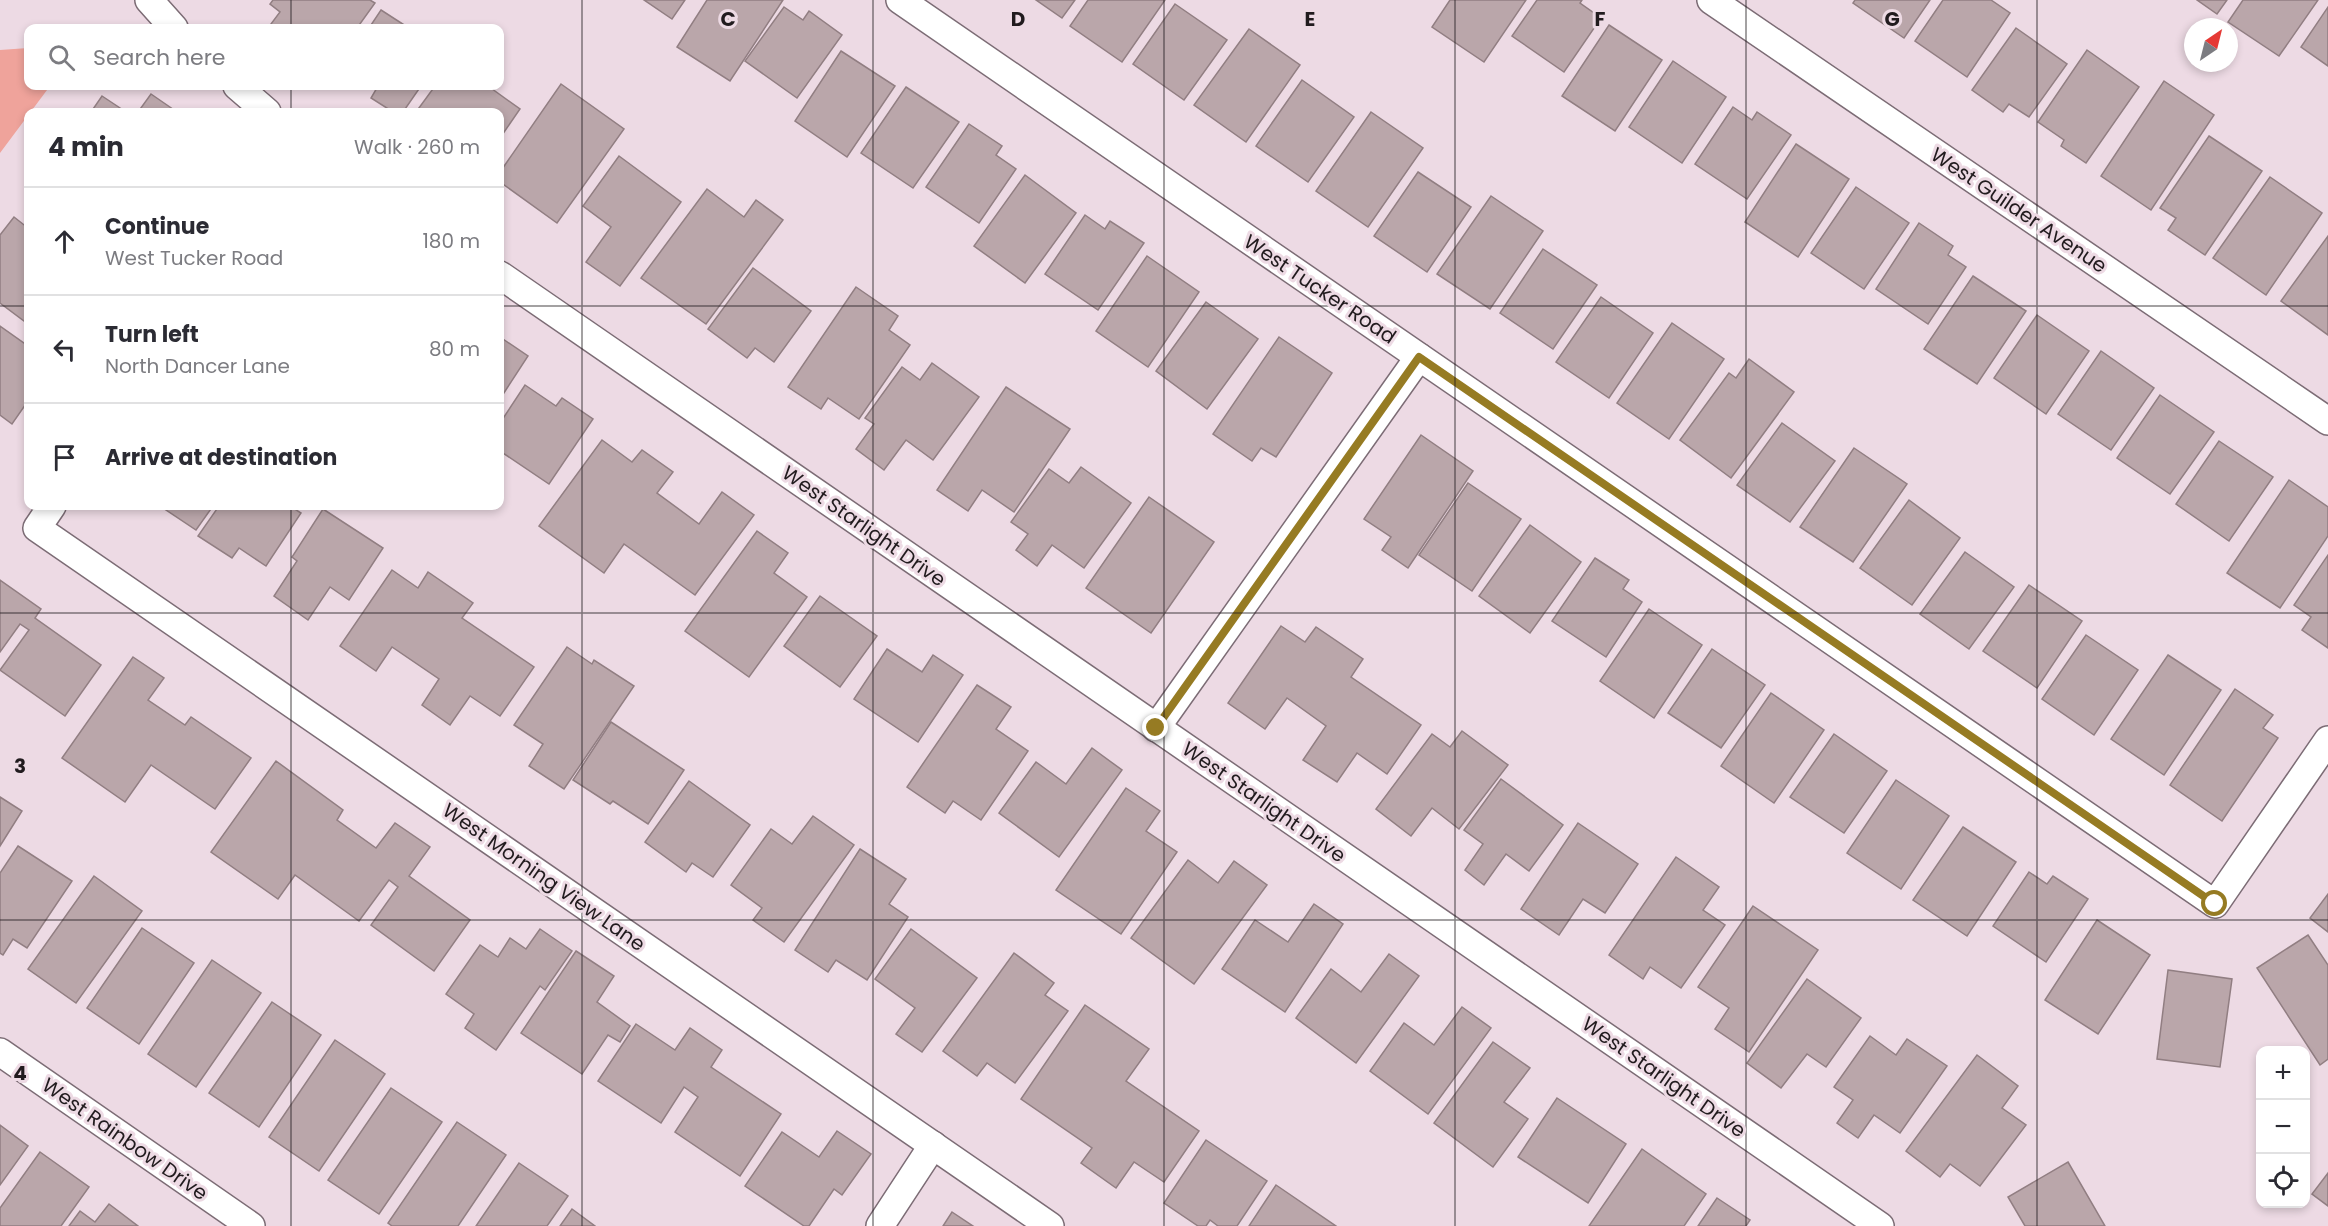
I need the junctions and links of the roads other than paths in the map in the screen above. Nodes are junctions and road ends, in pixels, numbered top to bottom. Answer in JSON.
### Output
{"nodes":[{"id":1,"x":150,"y":0,"type":"edge"},
{"id":2,"x":900,"y":0,"type":"edge"},
{"id":3,"x":1711,"y":0,"type":"edge"},
{"id":4,"x":171,"y":24,"type":"edge"},
{"id":5,"x":242,"y":90,"type":"edge"},
{"id":6,"x":262,"y":108,"type":"edge"},
{"id":7,"x":504,"y":278,"type":"edge"},
{"id":8,"x":1419,"y":357,"type":"junction"},
{"id":9,"x":2328,"y":421,"type":"edge"},
{"id":10,"x":49,"y":510,"type":"edge"},
{"id":11,"x":1156,"y":728,"type":"junction"},
{"id":12,"x":2328,"y":741,"type":"edge"},
{"id":13,"x":0,"y":1052,"type":"edge"},
{"id":14,"x":933,"y":1145,"type":"junction"},
{"id":15,"x":250,"y":1226,"type":"edge"},
{"id":16,"x":880,"y":1226,"type":"edge"},
{"id":17,"x":1050,"y":1226,"type":"edge"},
{"id":18,"x":1880,"y":1226,"type":"edge"}],
"edges":[{"from":1,"to":4,"type":"street"},
{"from":2,"to":8,"type":"street","name":"West Tucker Road"},
{"from":3,"to":9,"type":"street","name":"West Guilder Avenue"},
{"from":5,"to":6,"type":"street"},
{"from":7,"to":11,"type":"street","name":"West Starlight Drive"},
{"from":8,"to":11,"type":"street"},
{"from":8,"to":12,"type":"street","name":"West Tucker Road"},
{"from":10,"to":14,"type":"street","name":"West Morning View Lane"},
{"from":11,"to":18,"type":"street","name":"West Starlight Drive"},
{"from":13,"to":15,"type":"street","name":"West Rainbow Drive"},
{"from":14,"to":16,"type":"street"},
{"from":14,"to":17,"type":"street","name":"West Morning View Lane"}]}
